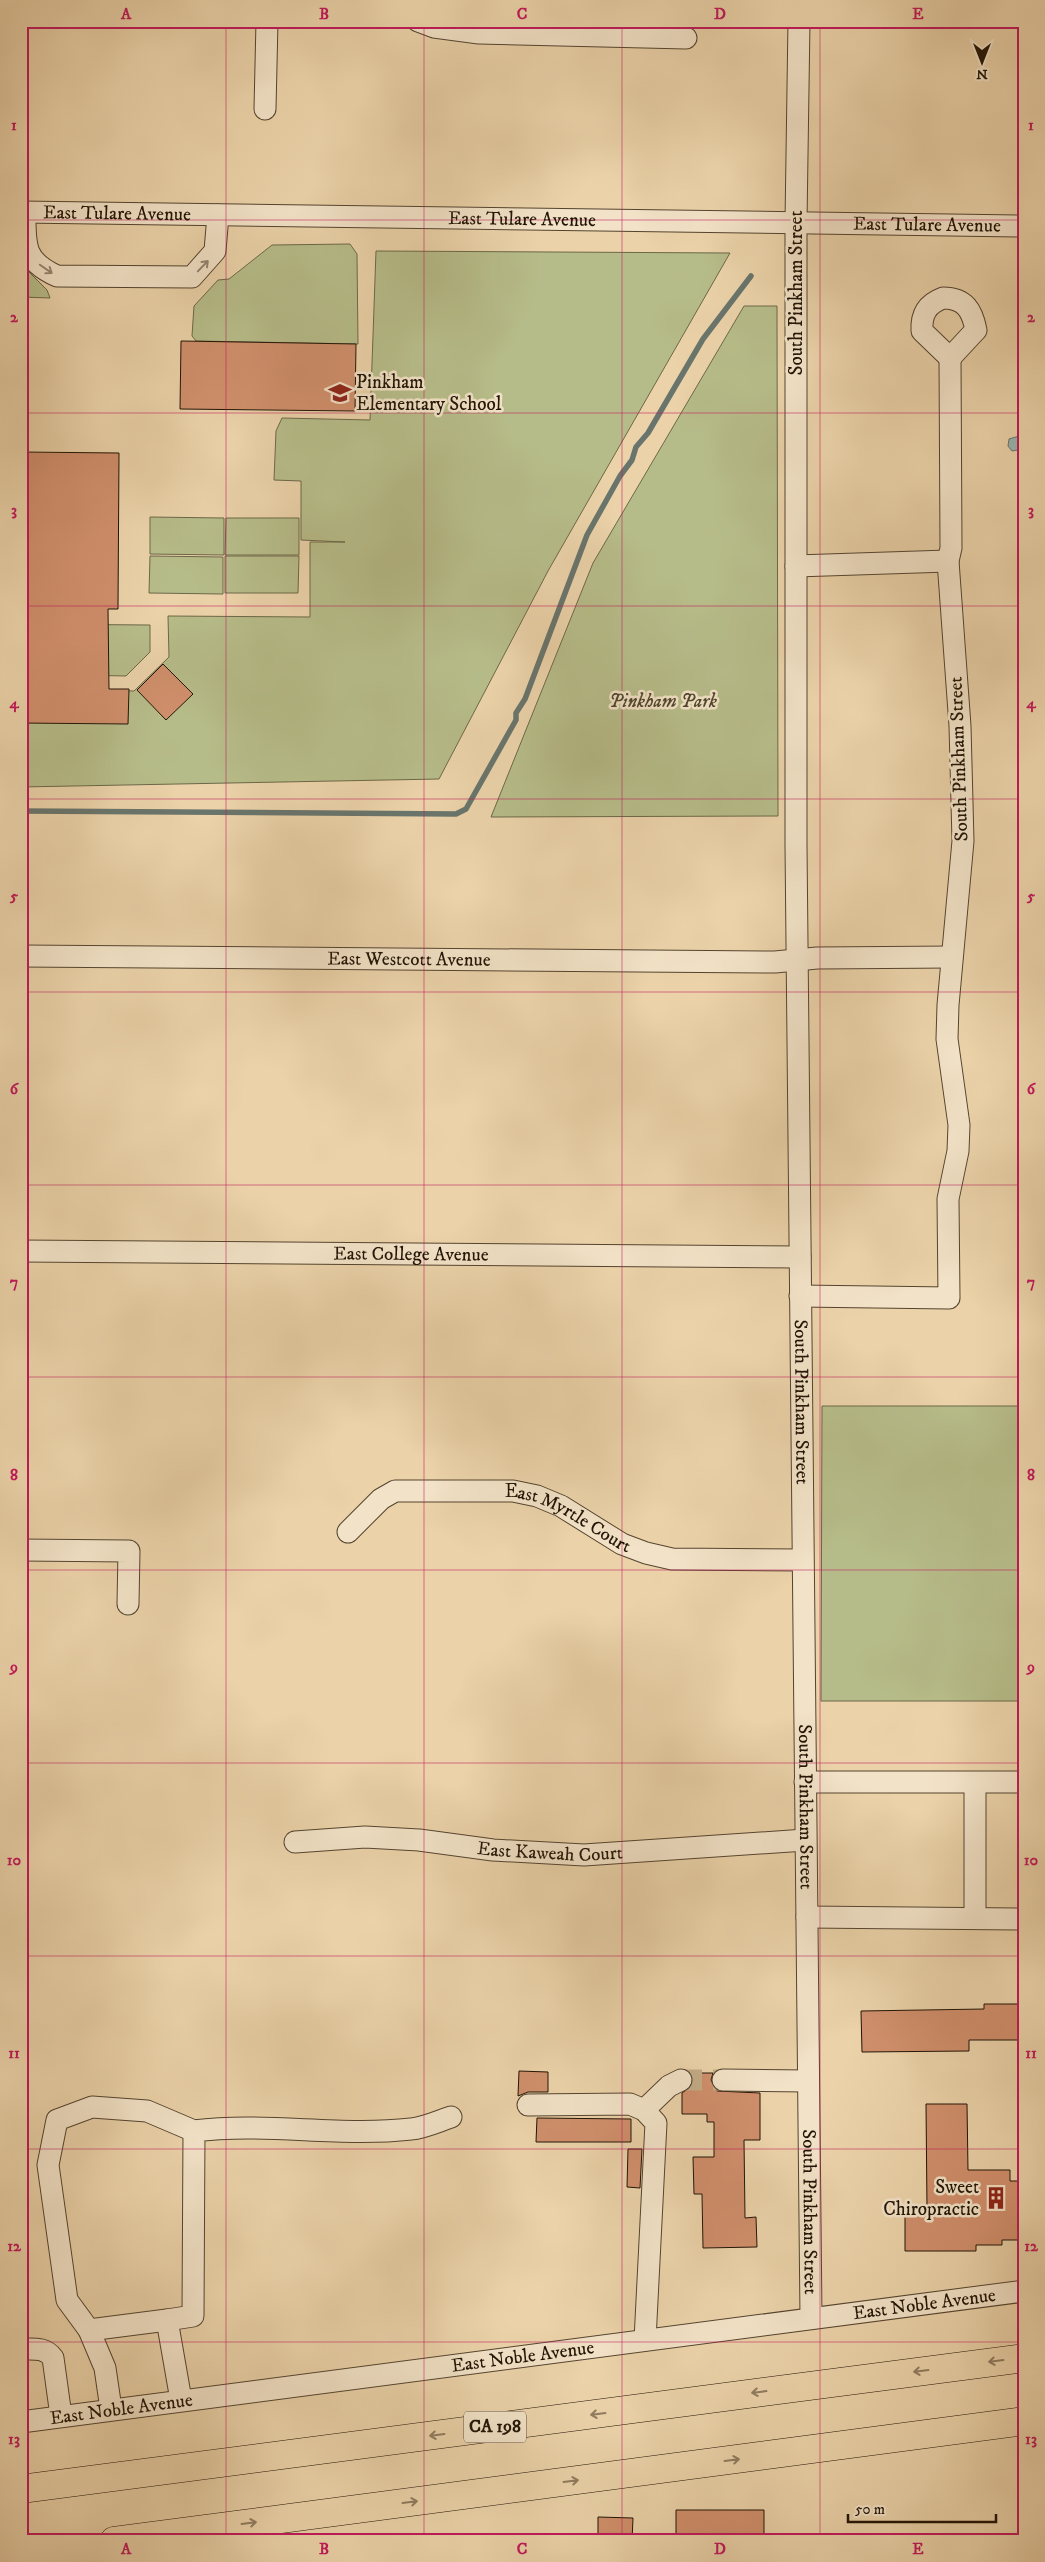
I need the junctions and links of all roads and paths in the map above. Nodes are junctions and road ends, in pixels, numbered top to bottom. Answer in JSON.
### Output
{"nodes":[{"id":1,"x":267,"y":21,"type":"edge"},
{"id":2,"x":418,"y":21,"type":"edge"},
{"id":3,"x":799,"y":21,"type":"edge"},
{"id":4,"x":686,"y":38,"type":"dead end"},
{"id":5,"x":265,"y":109,"type":"dead end"},
{"id":6,"x":23,"y":212,"type":"edge"},
{"id":7,"x":218,"y":215,"type":"junction"},
{"id":8,"x":796,"y":222,"type":"junction"},
{"id":9,"x":1024,"y":226,"type":"edge"},
{"id":10,"x":950,"y":358,"type":"dead end"},
{"id":11,"x":948,"y":561,"type":"junction"},
{"id":12,"x":796,"y":566,"type":"junction"},
{"id":13,"x":21,"y":956,"type":"edge"},
{"id":14,"x":952,"y":957,"type":"junction"},
{"id":15,"x":797,"y":960,"type":"junction"},
{"id":16,"x":21,"y":1251,"type":"edge"},
{"id":17,"x":800,"y":1257,"type":"junction"},
{"id":18,"x":800,"y":1296,"type":"junction"},
{"id":19,"x":348,"y":1532,"type":"dead end"},
{"id":20,"x":21,"y":1550,"type":"edge"},
{"id":21,"x":802,"y":1560,"type":"junction"},
{"id":22,"x":128,"y":1604,"type":"dead end"},
{"id":23,"x":804,"y":1782,"type":"junction"},
{"id":24,"x":1024,"y":1782,"type":"edge"},
{"id":25,"x":975,"y":1783,"type":"junction"},
{"id":26,"x":805,"y":1840,"type":"junction"},
{"id":27,"x":295,"y":1842,"type":"dead end"},
{"id":28,"x":807,"y":1917,"type":"junction"},
{"id":29,"x":975,"y":1918,"type":"junction"},
{"id":30,"x":1024,"y":1919,"type":"edge"},
{"id":31,"x":681,"y":2080,"type":"tunnel mouth"},
{"id":32,"x":724,"y":2080,"type":"tunnel mouth"},
{"id":33,"x":808,"y":2081,"type":"junction"},
{"id":34,"x":528,"y":2105,"type":"dead end"},
{"id":35,"x":644,"y":2110,"type":"junction"},
{"id":36,"x":451,"y":2116,"type":"dead end"},
{"id":37,"x":194,"y":2131,"type":"junction"},
{"id":38,"x":1024,"y":2291,"type":"edge"},
{"id":39,"x":811,"y":2318,"type":"junction"},
{"id":40,"x":167,"y":2320,"type":"junction"},
{"id":41,"x":89,"y":2330,"type":"junction"},
{"id":42,"x":645,"y":2340,"type":"junction"},
{"id":43,"x":21,"y":2349,"type":"edge"},
{"id":44,"x":1024,"y":2358,"type":"edge"},
{"id":45,"x":181,"y":2400,"type":"junction"},
{"id":46,"x":111,"y":2409,"type":"junction"},
{"id":47,"x":61,"y":2416,"type":"junction"},
{"id":48,"x":21,"y":2422,"type":"edge"},
{"id":49,"x":1024,"y":2422,"type":"edge"},
{"id":50,"x":21,"y":2489,"type":"edge"},
{"id":51,"x":114,"y":2541,"type":"edge"}],
"edges":[{"from":1,"to":5,"type":"street"},
{"from":2,"to":4,"type":"street"},
{"from":3,"to":8,"type":"street","name":"South Pinkham Street"},
{"from":6,"to":7,"type":"street","name":"East Tulare Avenue"},
{"from":6,"to":7,"type":"street","one_way":true},
{"from":7,"to":8,"type":"street","name":"East Tulare Avenue"},
{"from":8,"to":9,"type":"street","name":"East Tulare Avenue"},
{"from":8,"to":12,"type":"street","name":"South Pinkham Street"},
{"from":10,"to":11,"type":"street","name":"South Pinkham Street"},
{"from":11,"to":12,"type":"street"},
{"from":11,"to":14,"type":"street","name":"South Pinkham Street"},
{"from":12,"to":15,"type":"street","name":"South Pinkham Street"},
{"from":13,"to":15,"type":"street","name":"East Westcott Avenue"},
{"from":14,"to":15,"type":"street"},
{"from":14,"to":18,"type":"street","name":"South Pinkham Street"},
{"from":15,"to":17,"type":"street","name":"South Pinkham Street"},
{"from":16,"to":17,"type":"street","name":"East College Avenue"},
{"from":17,"to":18,"type":"street","name":"South Pinkham Street"},
{"from":18,"to":21,"type":"street","name":"South Pinkham Street"},
{"from":19,"to":21,"type":"street","name":"East Myrtle Court"},
{"from":20,"to":22,"type":"street"},
{"from":21,"to":23,"type":"street","name":"South Pinkham Street"},
{"from":23,"to":25,"type":"street"},
{"from":23,"to":26,"type":"street","name":"South Pinkham Street"},
{"from":24,"to":25,"type":"street"},
{"from":25,"to":29,"type":"street"},
{"from":26,"to":27,"type":"street","name":"East Kaweah Court"},
{"from":26,"to":28,"type":"street","name":"South Pinkham Street"},
{"from":28,"to":29,"type":"street"},
{"from":28,"to":33,"type":"street","name":"South Pinkham Street"},
{"from":29,"to":30,"type":"street"},
{"from":31,"to":35,"type":"street"},
{"from":32,"to":33,"type":"street"},
{"from":33,"to":39,"type":"street","name":"South Pinkham Street"},
{"from":34,"to":35,"type":"street"},
{"from":35,"to":42,"type":"street"},
{"from":36,"to":37,"type":"street"},
{"from":37,"to":40,"type":"street"},
{"from":37,"to":41,"type":"street"},
{"from":38,"to":39,"type":"street","name":"East Noble Avenue"},
{"from":39,"to":42,"type":"street","name":"East Noble Avenue"},
{"from":40,"to":41,"type":"street"},
{"from":40,"to":45,"type":"street"},
{"from":41,"to":46,"type":"street"},
{"from":42,"to":45,"type":"street","name":"East Noble Avenue"},
{"from":43,"to":47,"type":"street"},
{"from":44,"to":50,"type":"highway","number":"CA 198","one_way":true},
{"from":45,"to":46,"type":"street","name":"East Noble Avenue"},
{"from":46,"to":47,"type":"street","name":"East Noble Avenue"},
{"from":47,"to":48,"type":"street","name":"East Noble Avenue"},
{"from":51,"to":49,"type":"highway","one_way":true}]}
